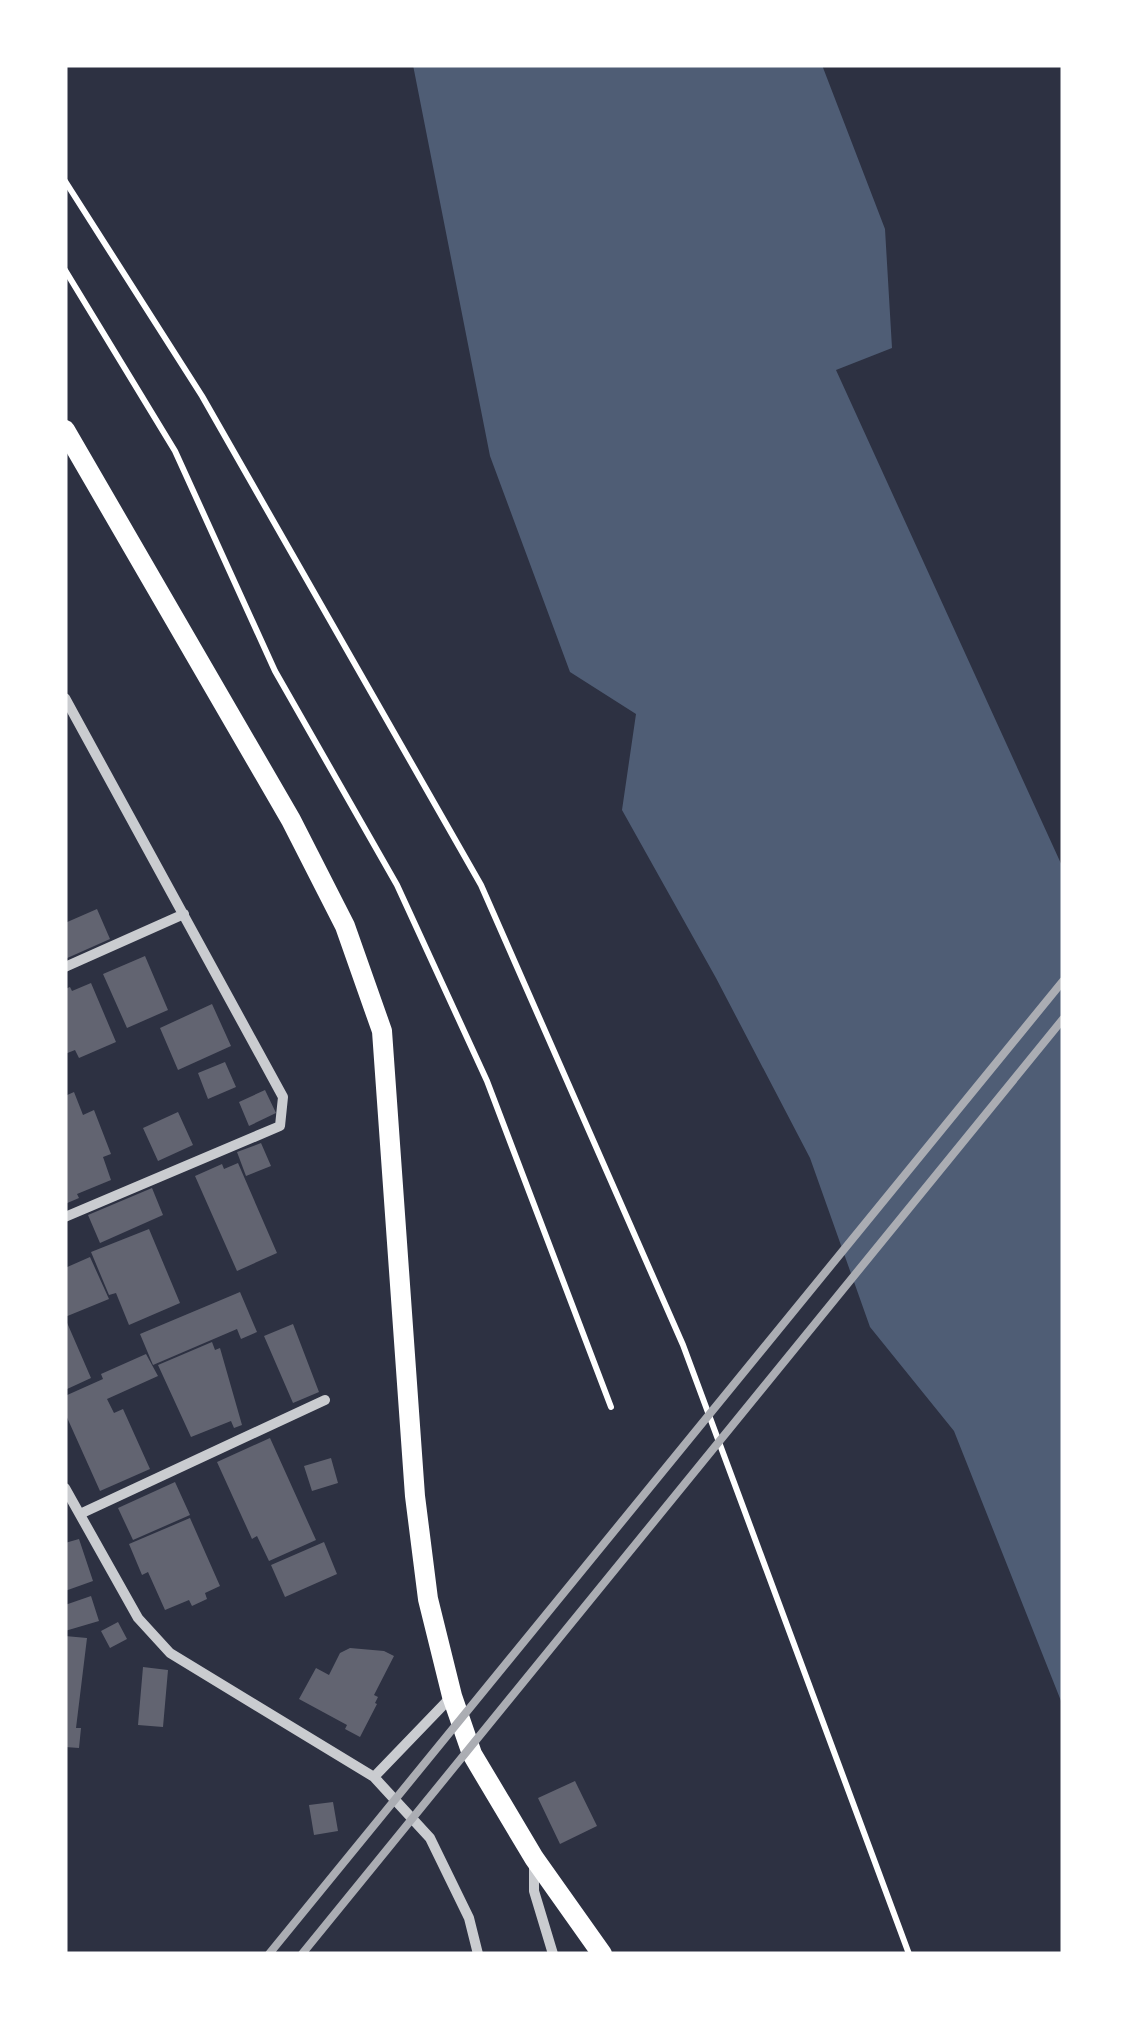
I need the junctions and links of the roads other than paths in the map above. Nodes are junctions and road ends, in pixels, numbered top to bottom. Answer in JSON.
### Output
{"nodes":[{"id":1,"x":65,"y":430,"type":"edge"},
{"id":2,"x":65,"y":698,"type":"edge"},
{"id":3,"x":184,"y":914,"type":"junction"},
{"id":4,"x":65,"y":967,"type":"edge"},
{"id":5,"x":65,"y":1217,"type":"edge"},
{"id":6,"x":325,"y":1400,"type":"dead end"},
{"id":7,"x":65,"y":1488,"type":"edge"},
{"id":8,"x":80,"y":1514,"type":"junction"},
{"id":9,"x":452,"y":1696,"type":"junction"},
{"id":10,"x":374,"y":1777,"type":"junction"},
{"id":11,"x":534,"y":1858,"type":"junction"},
{"id":12,"x":478,"y":1954,"type":"edge"},
{"id":13,"x":553,"y":1954,"type":"edge"},
{"id":14,"x":602,"y":1954,"type":"edge"}],
"edges":[{"from":1,"to":9,"type":"main road"},
{"from":2,"to":3,"type":"street"},
{"from":3,"to":4,"type":"street"},
{"from":3,"to":5,"type":"street"},
{"from":6,"to":8,"type":"street"},
{"from":7,"to":8,"type":"street"},
{"from":8,"to":10,"type":"street"},
{"from":9,"to":10,"type":"street"},
{"from":9,"to":11,"type":"main road"},
{"from":10,"to":12,"type":"street"},
{"from":11,"to":13,"type":"street"},
{"from":11,"to":14,"type":"main road"}]}
